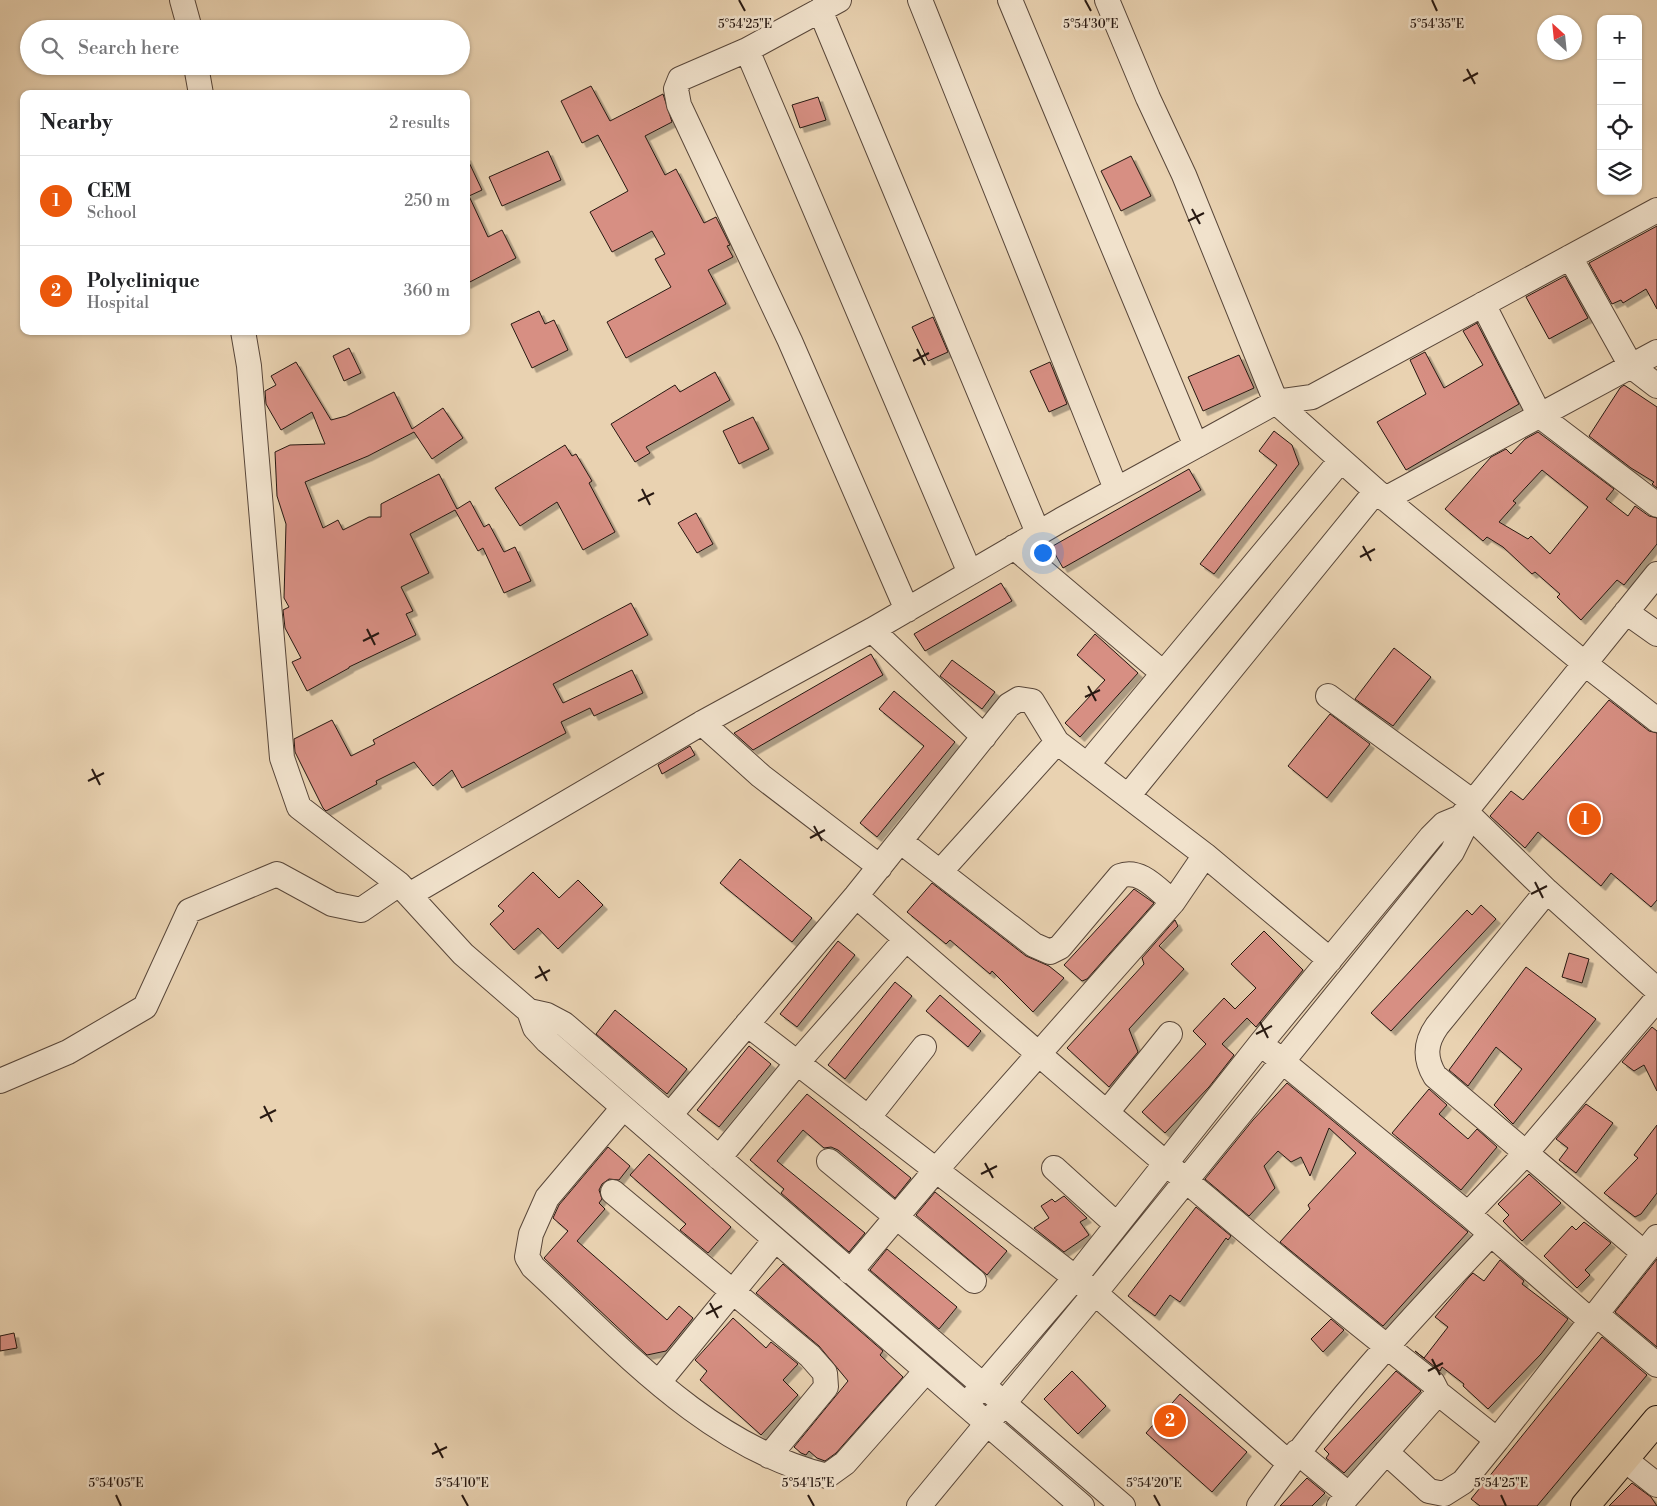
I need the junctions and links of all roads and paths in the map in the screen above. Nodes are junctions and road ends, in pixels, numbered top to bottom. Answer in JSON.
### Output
{"nodes":[{"id":1,"x":182,"y":0,"type":"edge"},
{"id":2,"x":920,"y":0,"type":"edge"},
{"id":3,"x":1010,"y":0,"type":"edge"},
{"id":4,"x":1106,"y":0,"type":"edge"},
{"id":5,"x":830,"y":5,"type":"edge"},
{"id":6,"x":188,"y":20,"type":"edge"},
{"id":7,"x":747,"y":50,"type":"junction"},
{"id":8,"x":198,"y":75,"type":"edge"},
{"id":9,"x":200,"y":90,"type":"edge"},
{"id":10,"x":1657,"y":210,"type":"edge"},
{"id":11,"x":1570,"y":257,"type":"junction"},
{"id":12,"x":1483,"y":304,"type":"junction"},
{"id":13,"x":244,"y":335,"type":"edge"},
{"id":14,"x":1657,"y":352,"type":"edge"},
{"id":15,"x":1631,"y":366,"type":"junction"},
{"id":16,"x":1657,"y":386,"type":"edge"},
{"id":17,"x":1276,"y":402,"type":"junction"},
{"id":18,"x":1540,"y":416,"type":"junction"},
{"id":19,"x":1196,"y":446,"type":"junction"},
{"id":20,"x":1341,"y":460,"type":"junction"},
{"id":21,"x":1116,"y":489,"type":"junction"},
{"id":22,"x":1380,"y":495,"type":"junction"},
{"id":23,"x":1657,"y":505,"type":"edge"},
{"id":24,"x":1038,"y":533,"type":"junction"},
{"id":25,"x":1014,"y":547,"type":"junction"},
{"id":26,"x":970,"y":573,"type":"junction"},
{"id":27,"x":1657,"y":574,"type":"edge"},
{"id":28,"x":906,"y":610,"type":"junction"},
{"id":29,"x":1626,"y":612,"type":"junction"},
{"id":30,"x":872,"y":630,"type":"junction"},
{"id":31,"x":1657,"y":634,"type":"edge"},
{"id":32,"x":1584,"y":663,"type":"junction"},
{"id":33,"x":1163,"y":673,"type":"junction"},
{"id":34,"x":1328,"y":696,"type":"dead end"},
{"id":35,"x":1657,"y":720,"type":"edge"},
{"id":36,"x":702,"y":723,"type":"junction"},
{"id":37,"x":984,"y":737,"type":"junction"},
{"id":38,"x":1057,"y":742,"type":"junction"},
{"id":39,"x":1087,"y":764,"type":"junction"},
{"id":40,"x":1128,"y":796,"type":"junction"},
{"id":41,"x":1466,"y":811,"type":"junction"},
{"id":42,"x":900,"y":841,"type":"junction"},
{"id":43,"x":1205,"y":855,"type":"junction"},
{"id":44,"x":880,"y":867,"type":"junction"},
{"id":45,"x":940,"y":872,"type":"junction"},
{"id":46,"x":404,"y":890,"type":"junction"},
{"id":47,"x":1547,"y":891,"type":"junction"},
{"id":48,"x":856,"y":896,"type":"junction"},
{"id":49,"x":1173,"y":902,"type":"junction"},
{"id":50,"x":906,"y":939,"type":"junction"},
{"id":51,"x":1330,"y":960,"type":"junction"},
{"id":52,"x":1657,"y":990,"type":"edge"},
{"id":53,"x":1657,"y":999,"type":"edge"},
{"id":54,"x":529,"y":1011,"type":"junction"},
{"id":55,"x":747,"y":1024,"type":"junction"},
{"id":56,"x":1170,"y":1034,"type":"dead end"},
{"id":57,"x":1261,"y":1043,"type":"junction"},
{"id":58,"x":924,"y":1047,"type":"dead end"},
{"id":59,"x":1040,"y":1054,"type":"junction"},
{"id":60,"x":1283,"y":1062,"type":"junction"},
{"id":61,"x":797,"y":1063,"type":"junction"},
{"id":62,"x":0,"y":1080,"type":"edge"},
{"id":63,"x":623,"y":1108,"type":"junction"},
{"id":64,"x":1107,"y":1112,"type":"junction"},
{"id":65,"x":670,"y":1115,"type":"junction"},
{"id":66,"x":868,"y":1118,"type":"junction"},
{"id":67,"x":1526,"y":1154,"type":"junction"},
{"id":68,"x":719,"y":1158,"type":"junction"},
{"id":69,"x":828,"y":1161,"type":"dead end"},
{"id":70,"x":1166,"y":1163,"type":"junction"},
{"id":71,"x":1054,"y":1168,"type":"dead end"},
{"id":72,"x":936,"y":1170,"type":"junction"},
{"id":73,"x":1185,"y":1180,"type":"junction"},
{"id":74,"x":613,"y":1192,"type":"dead end"},
{"id":75,"x":1468,"y":1214,"type":"junction"},
{"id":76,"x":897,"y":1217,"type":"junction"},
{"id":77,"x":1117,"y":1225,"type":"junction"},
{"id":78,"x":1490,"y":1235,"type":"junction"},
{"id":79,"x":776,"y":1240,"type":"junction"},
{"id":80,"x":1651,"y":1245,"type":"edge"},
{"id":81,"x":850,"y":1272,"type":"junction"},
{"id":82,"x":1075,"y":1278,"type":"junction"},
{"id":83,"x":974,"y":1281,"type":"dead end"},
{"id":84,"x":732,"y":1293,"type":"junction"},
{"id":85,"x":1095,"y":1293,"type":"junction"},
{"id":86,"x":1593,"y":1318,"type":"junction"},
{"id":87,"x":1386,"y":1346,"type":"junction"},
{"id":88,"x":1657,"y":1365,"type":"edge"},
{"id":89,"x":926,"y":1371,"type":"junction"},
{"id":90,"x":659,"y":1382,"type":"junction"},
{"id":91,"x":982,"y":1385,"type":"junction"},
{"id":92,"x":1438,"y":1393,"type":"junction"},
{"id":93,"x":1003,"y":1403,"type":"junction"},
{"id":94,"x":966,"y":1405,"type":"junction"},
{"id":95,"x":1657,"y":1420,"type":"edge"},
{"id":96,"x":986,"y":1423,"type":"junction"},
{"id":97,"x":1497,"y":1440,"type":"junction"},
{"id":98,"x":1386,"y":1452,"type":"junction"},
{"id":99,"x":769,"y":1456,"type":"junction"},
{"id":100,"x":1293,"y":1458,"type":"junction"},
{"id":101,"x":1624,"y":1459,"type":"junction"},
{"id":102,"x":1657,"y":1484,"type":"edge"},
{"id":103,"x":1344,"y":1500,"type":"edge"},
{"id":104,"x":919,"y":1506,"type":"edge"},
{"id":105,"x":1082,"y":1506,"type":"edge"},
{"id":106,"x":1123,"y":1506,"type":"edge"},
{"id":107,"x":1259,"y":1506,"type":"edge"},
{"id":108,"x":1585,"y":1506,"type":"edge"}],
"edges":[{"from":1,"to":6,"type":"street"},
{"from":2,"to":21,"type":"street"},
{"from":3,"to":19,"type":"street"},
{"from":4,"to":17,"type":"street"},
{"from":5,"to":7,"type":"street"},
{"from":5,"to":24,"type":"street"},
{"from":7,"to":26,"type":"street"},
{"from":7,"to":28,"type":"street"},
{"from":8,"to":9,"type":"street"},
{"from":10,"to":11,"type":"street"},
{"from":11,"to":12,"type":"street"},
{"from":11,"to":15,"type":"street"},
{"from":12,"to":17,"type":"street"},
{"from":12,"to":18,"type":"street"},
{"from":13,"to":46,"type":"street"},
{"from":14,"to":15,"type":"street"},
{"from":15,"to":16,"type":"street"},
{"from":15,"to":18,"type":"street"},
{"from":17,"to":19,"type":"street"},
{"from":17,"to":20,"type":"street"},
{"from":18,"to":22,"type":"street"},
{"from":18,"to":23,"type":"street"},
{"from":19,"to":21,"type":"street"},
{"from":20,"to":22,"type":"street"},
{"from":20,"to":33,"type":"street"},
{"from":21,"to":24,"type":"street"},
{"from":22,"to":32,"type":"street"},
{"from":22,"to":40,"type":"street"},
{"from":24,"to":25,"type":"street"},
{"from":25,"to":26,"type":"street"},
{"from":25,"to":33,"type":"street"},
{"from":26,"to":28,"type":"street"},
{"from":27,"to":29,"type":"street"},
{"from":28,"to":30,"type":"street"},
{"from":29,"to":31,"type":"street"},
{"from":29,"to":32,"type":"street"},
{"from":30,"to":36,"type":"street"},
{"from":30,"to":37,"type":"street"},
{"from":32,"to":35,"type":"street"},
{"from":32,"to":41,"type":"street"},
{"from":33,"to":39,"type":"street"},
{"from":34,"to":41,"type":"street"},
{"from":36,"to":44,"type":"street"},
{"from":36,"to":46,"type":"street"},
{"from":37,"to":38,"type":"street"},
{"from":37,"to":42,"type":"street"},
{"from":38,"to":39,"type":"street"},
{"from":38,"to":45,"type":"street"},
{"from":39,"to":40,"type":"street"},
{"from":40,"to":43,"type":"street"},
{"from":41,"to":47,"type":"street"},
{"from":41,"to":51,"type":"street"},
{"from":41,"to":60,"type":"street"},
{"from":42,"to":44,"type":"street"},
{"from":42,"to":45,"type":"street"},
{"from":43,"to":49,"type":"street"},
{"from":43,"to":51,"type":"street"},
{"from":44,"to":48,"type":"street"},
{"from":45,"to":49,"type":"street"},
{"from":46,"to":54,"type":"street"},
{"from":46,"to":62,"type":"street"},
{"from":47,"to":52,"type":"street"},
{"from":47,"to":67,"type":"street"},
{"from":48,"to":50,"type":"street"},
{"from":48,"to":55,"type":"street"},
{"from":49,"to":59,"type":"street"},
{"from":50,"to":59,"type":"street"},
{"from":50,"to":61,"type":"street"},
{"from":51,"to":57,"type":"street"},
{"from":53,"to":67,"type":"street"},
{"from":54,"to":63,"type":"street"},
{"from":54,"to":65,"type":"street"},
{"from":55,"to":61,"type":"street"},
{"from":55,"to":65,"type":"street"},
{"from":56,"to":64,"type":"street"},
{"from":57,"to":60,"type":"street"},
{"from":57,"to":70,"type":"street"},
{"from":58,"to":66,"type":"street"},
{"from":59,"to":64,"type":"street"},
{"from":59,"to":72,"type":"street"},
{"from":60,"to":73,"type":"street"},
{"from":60,"to":75,"type":"street"},
{"from":61,"to":66,"type":"street"},
{"from":61,"to":68,"type":"street"},
{"from":63,"to":79,"type":"street"},
{"from":63,"to":90,"type":"street"},
{"from":64,"to":70,"type":"street"},
{"from":65,"to":68,"type":"street"},
{"from":66,"to":72,"type":"street"},
{"from":67,"to":75,"type":"street"},
{"from":67,"to":80,"type":"street"},
{"from":68,"to":81,"type":"street"},
{"from":69,"to":76,"type":"street"},
{"from":70,"to":73,"type":"street"},
{"from":70,"to":77,"type":"street"},
{"from":71,"to":77,"type":"street"},
{"from":72,"to":76,"type":"street"},
{"from":72,"to":82,"type":"street"},
{"from":73,"to":85,"type":"street"},
{"from":73,"to":87,"type":"street"},
{"from":74,"to":84,"type":"street"},
{"from":75,"to":78,"type":"street"},
{"from":76,"to":81,"type":"street"},
{"from":76,"to":83,"type":"street"},
{"from":77,"to":82,"type":"street"},
{"from":78,"to":86,"type":"street"},
{"from":78,"to":87,"type":"street"},
{"from":79,"to":84,"type":"street"},
{"from":79,"to":89,"type":"street"},
{"from":80,"to":86,"type":"street"},
{"from":81,"to":91,"type":"street"},
{"from":82,"to":85,"type":"street"},
{"from":82,"to":91,"type":"street"},
{"from":84,"to":90,"type":"street"},
{"from":84,"to":99,"type":"street"},
{"from":85,"to":93,"type":"street"},
{"from":85,"to":100,"type":"street"},
{"from":86,"to":88,"type":"street"},
{"from":86,"to":97,"type":"street"},
{"from":87,"to":92,"type":"street"},
{"from":87,"to":100,"type":"street"},
{"from":89,"to":94,"type":"street"},
{"from":89,"to":99,"type":"street"},
{"from":90,"to":99,"type":"street"},
{"from":91,"to":93,"type":"street"},
{"from":91,"to":94,"type":"street"},
{"from":92,"to":97,"type":"street"},
{"from":92,"to":98,"type":"street"},
{"from":93,"to":96,"type":"street"},
{"from":93,"to":106,"type":"street"},
{"from":94,"to":96,"type":"street"},
{"from":95,"to":101,"type":"main road"},
{"from":96,"to":104,"type":"street"},
{"from":96,"to":105,"type":"street"},
{"from":97,"to":98,"type":"street"},
{"from":98,"to":103,"type":"street"},
{"from":100,"to":103,"type":"street"},
{"from":100,"to":107,"type":"street"},
{"from":101,"to":102,"type":"street"},
{"from":101,"to":108,"type":"main road"}]}
